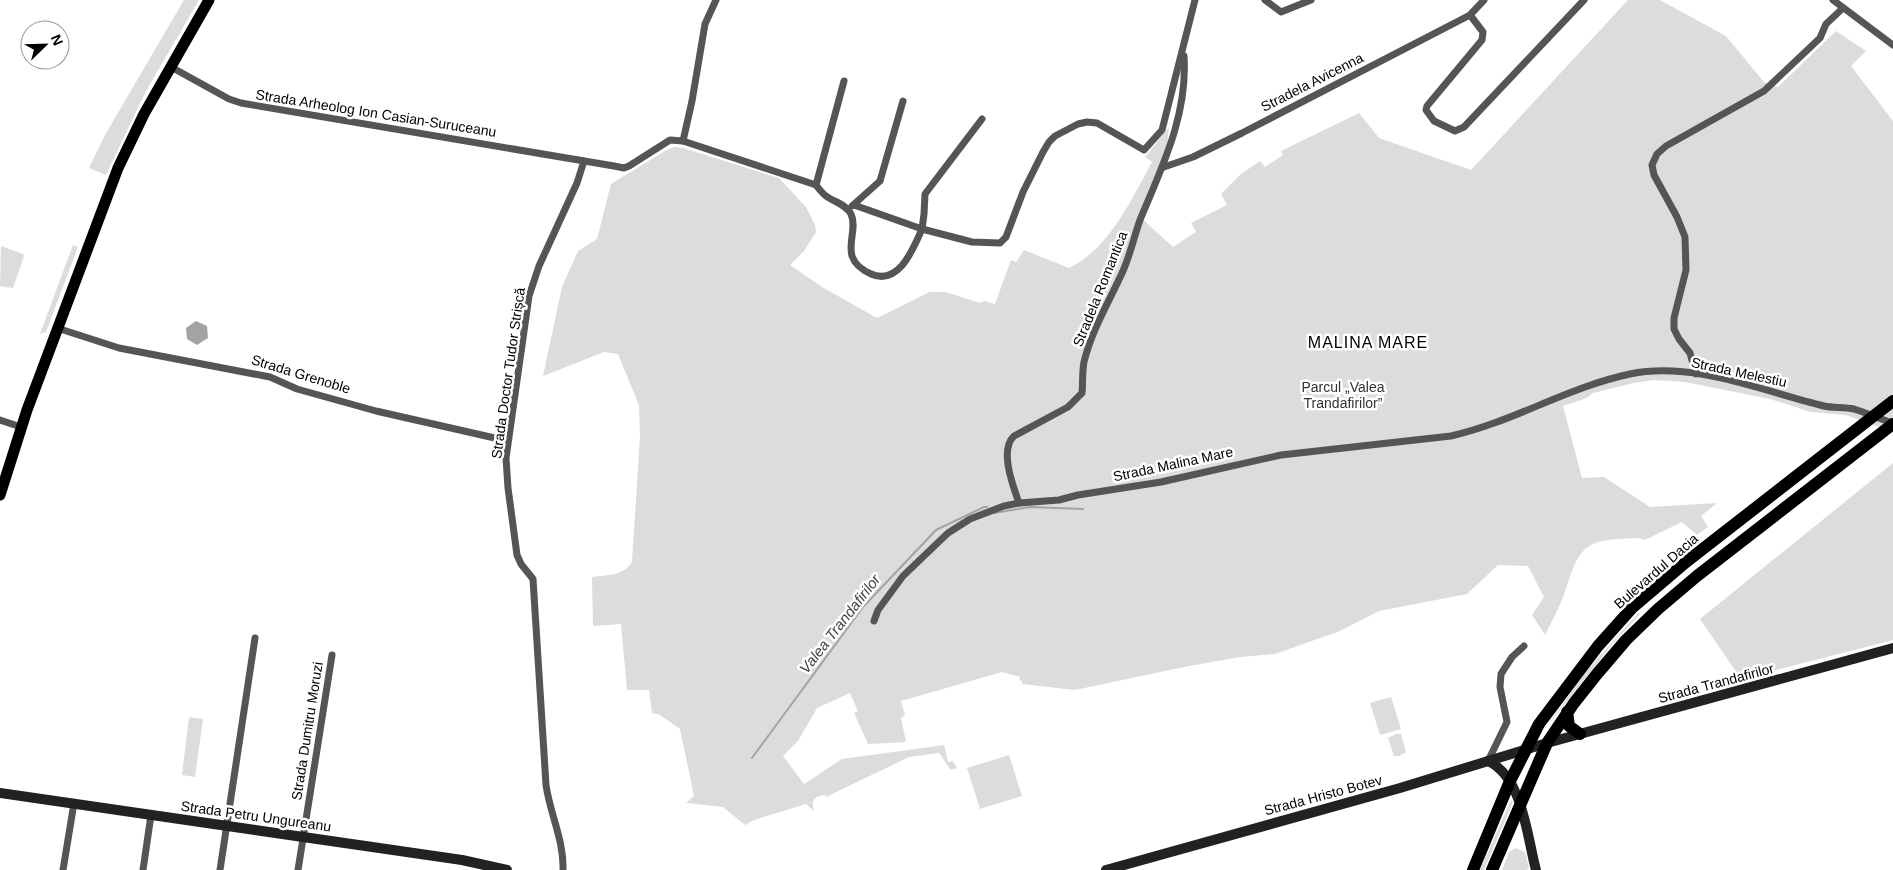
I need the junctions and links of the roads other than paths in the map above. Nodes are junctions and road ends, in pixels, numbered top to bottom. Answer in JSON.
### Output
{"nodes":[{"id":1,"x":209,"y":0,"type":"edge"},
{"id":2,"x":716,"y":0,"type":"edge"},
{"id":3,"x":1195,"y":0,"type":"edge"},
{"id":4,"x":1265,"y":0,"type":"edge"},
{"id":5,"x":1311,"y":0,"type":"edge"},
{"id":6,"x":1484,"y":0,"type":"edge"},
{"id":7,"x":1584,"y":0,"type":"edge"},
{"id":8,"x":1833,"y":0,"type":"edge"},
{"id":9,"x":1842,"y":8,"type":"junction"},
{"id":10,"x":1470,"y":15,"type":"junction"},
{"id":11,"x":1893,"y":45,"type":"edge"},
{"id":12,"x":1183,"y":51,"type":"junction"},
{"id":13,"x":171,"y":67,"type":"junction"},
{"id":14,"x":844,"y":81,"type":"dead end"},
{"id":15,"x":903,"y":101,"type":"dead end"},
{"id":16,"x":982,"y":119,"type":"dead end"},
{"id":17,"x":683,"y":142,"type":"junction"},
{"id":18,"x":584,"y":161,"type":"junction"},
{"id":19,"x":1164,"y":166,"type":"junction"},
{"id":20,"x":816,"y":185,"type":"junction"},
{"id":21,"x":851,"y":208,"type":"junction"},
{"id":22,"x":922,"y":229,"type":"junction"},
{"id":23,"x":57,"y":328,"type":"junction"},
{"id":24,"x":1696,"y":374,"type":"junction"},
{"id":25,"x":1893,"y":401,"type":"edge"},
{"id":26,"x":1522,"y":411,"type":"joint"},
{"id":27,"x":0,"y":420,"type":"edge"},
{"id":28,"x":1893,"y":424,"type":"edge"},
{"id":29,"x":21,"y":427,"type":"junction"},
{"id":30,"x":508,"y":441,"type":"junction"},
{"id":31,"x":0,"y":495,"type":"edge"},
{"id":32,"x":1019,"y":503,"type":"junction"},
{"id":33,"x":874,"y":622,"type":"dead end"},
{"id":34,"x":255,"y":638,"type":"dead end"},
{"id":35,"x":1524,"y":646,"type":"dead end"},
{"id":36,"x":1893,"y":648,"type":"edge"},
{"id":37,"x":332,"y":655,"type":"dead end"},
{"id":38,"x":1567,"y":712,"type":"junction"},
{"id":39,"x":1580,"y":734,"type":"junction"},
{"id":40,"x":1547,"y":743,"type":"junction"},
{"id":41,"x":1525,"y":750,"type":"junction"},
{"id":42,"x":1488,"y":761,"type":"junction"},
{"id":43,"x":1510,"y":782,"type":"junction"},
{"id":44,"x":0,"y":793,"type":"edge"},
{"id":45,"x":74,"y":804,"type":"junction"},
{"id":46,"x":1520,"y":806,"type":"junction"},
{"id":47,"x":151,"y":814,"type":"junction"},
{"id":48,"x":226,"y":826,"type":"junction"},
{"id":49,"x":304,"y":837,"type":"junction"},
{"id":50,"x":63,"y":870,"type":"edge"},
{"id":51,"x":143,"y":870,"type":"edge"},
{"id":52,"x":220,"y":870,"type":"edge"},
{"id":53,"x":298,"y":870,"type":"edge"},
{"id":54,"x":507,"y":870,"type":"edge"},
{"id":55,"x":563,"y":870,"type":"edge"},
{"id":56,"x":1106,"y":870,"type":"edge"},
{"id":57,"x":1473,"y":870,"type":"edge"},
{"id":58,"x":1492,"y":870,"type":"edge"},
{"id":59,"x":1536,"y":870,"type":"edge"}],
"edges":[{"from":1,"to":13,"type":"main road"},
{"from":2,"to":17,"type":"street"},
{"from":3,"to":12,"type":"street"},
{"from":4,"to":5,"type":"street"},
{"from":6,"to":10,"type":"street","name":"Stradela Avicenna"},
{"from":7,"to":10,"type":"street"},
{"from":8,"to":9,"type":"street"},
{"from":9,"to":11,"type":"street"},
{"from":9,"to":24,"type":"street"},
{"from":10,"to":19,"type":"street","name":"Stradela Avicenna"},
{"from":12,"to":19,"type":"street","name":"Stradela Romantica"},
{"from":12,"to":22,"type":"street"},
{"from":13,"to":18,"type":"street","name":"Strada Arheolog Ion Casian-Suruceanu"},
{"from":13,"to":23,"type":"main road"},
{"from":14,"to":20,"type":"street"},
{"from":15,"to":21,"type":"street"},
{"from":16,"to":22,"type":"street"},
{"from":17,"to":18,"type":"street"},
{"from":17,"to":20,"type":"street"},
{"from":18,"to":30,"type":"street","name":"Strada Doctor Tudor Strișcă"},
{"from":19,"to":32,"type":"street","name":"Stradela Romantica"},
{"from":20,"to":21,"type":"street"},
{"from":21,"to":22,"type":"street"},
{"from":21,"to":22,"type":"street"},
{"from":23,"to":29,"type":"main road"},
{"from":23,"to":30,"type":"street","name":"Strada Grenoble"},
{"from":24,"to":26,"type":"street","name":"Strada Melestiu"},
{"from":24,"to":28,"type":"street","name":"Strada Melestiu"},
{"from":25,"to":41,"type":"highway","name":"Bulevardul Dacia"},
{"from":26,"to":32,"type":"street","name":"Strada Malina Mare"},
{"from":27,"to":29,"type":"street"},
{"from":28,"to":38,"type":"highway"},
{"from":29,"to":31,"type":"main road"},
{"from":30,"to":55,"type":"street","name":"Strada Doctor Tudor Strișcă"},
{"from":32,"to":33,"type":"street","name":"Strada Malina Mare"},
{"from":34,"to":48,"type":"street"},
{"from":35,"to":42,"type":"street"},
{"from":36,"to":39,"type":"main road","name":"Strada Trandafirilor"},
{"from":37,"to":49,"type":"street","name":"Strada Dumitru Moruzi"},
{"from":38,"to":39,"type":"highway"},
{"from":38,"to":40,"type":"highway"},
{"from":39,"to":40,"type":"main road","name":"Strada Trandafirilor"},
{"from":40,"to":41,"type":"main road","name":"Strada Hristo Botev"},
{"from":40,"to":46,"type":"highway"},
{"from":41,"to":42,"type":"main road","name":"Strada Hristo Botev"},
{"from":41,"to":43,"type":"highway","name":"Bulevardul Dacia"},
{"from":42,"to":43,"type":"main road"},
{"from":42,"to":56,"type":"main road","name":"Strada Hristo Botev"},
{"from":43,"to":46,"type":"main road"},
{"from":43,"to":57,"type":"highway","name":"Bulevardul Dacia"},
{"from":44,"to":45,"type":"main road","name":"Strada Petru Ungureanu"},
{"from":45,"to":47,"type":"main road","name":"Strada Petru Ungureanu"},
{"from":45,"to":50,"type":"street"},
{"from":46,"to":58,"type":"highway"},
{"from":46,"to":59,"type":"main road"},
{"from":47,"to":48,"type":"main road","name":"Strada Petru Ungureanu"},
{"from":47,"to":51,"type":"street"},
{"from":48,"to":49,"type":"main road","name":"Strada Petru Ungureanu"},
{"from":48,"to":52,"type":"street"},
{"from":49,"to":53,"type":"street","name":"Strada Dumitru Moruzi"},
{"from":49,"to":54,"type":"main road","name":"Strada Petru Ungureanu"}]}
